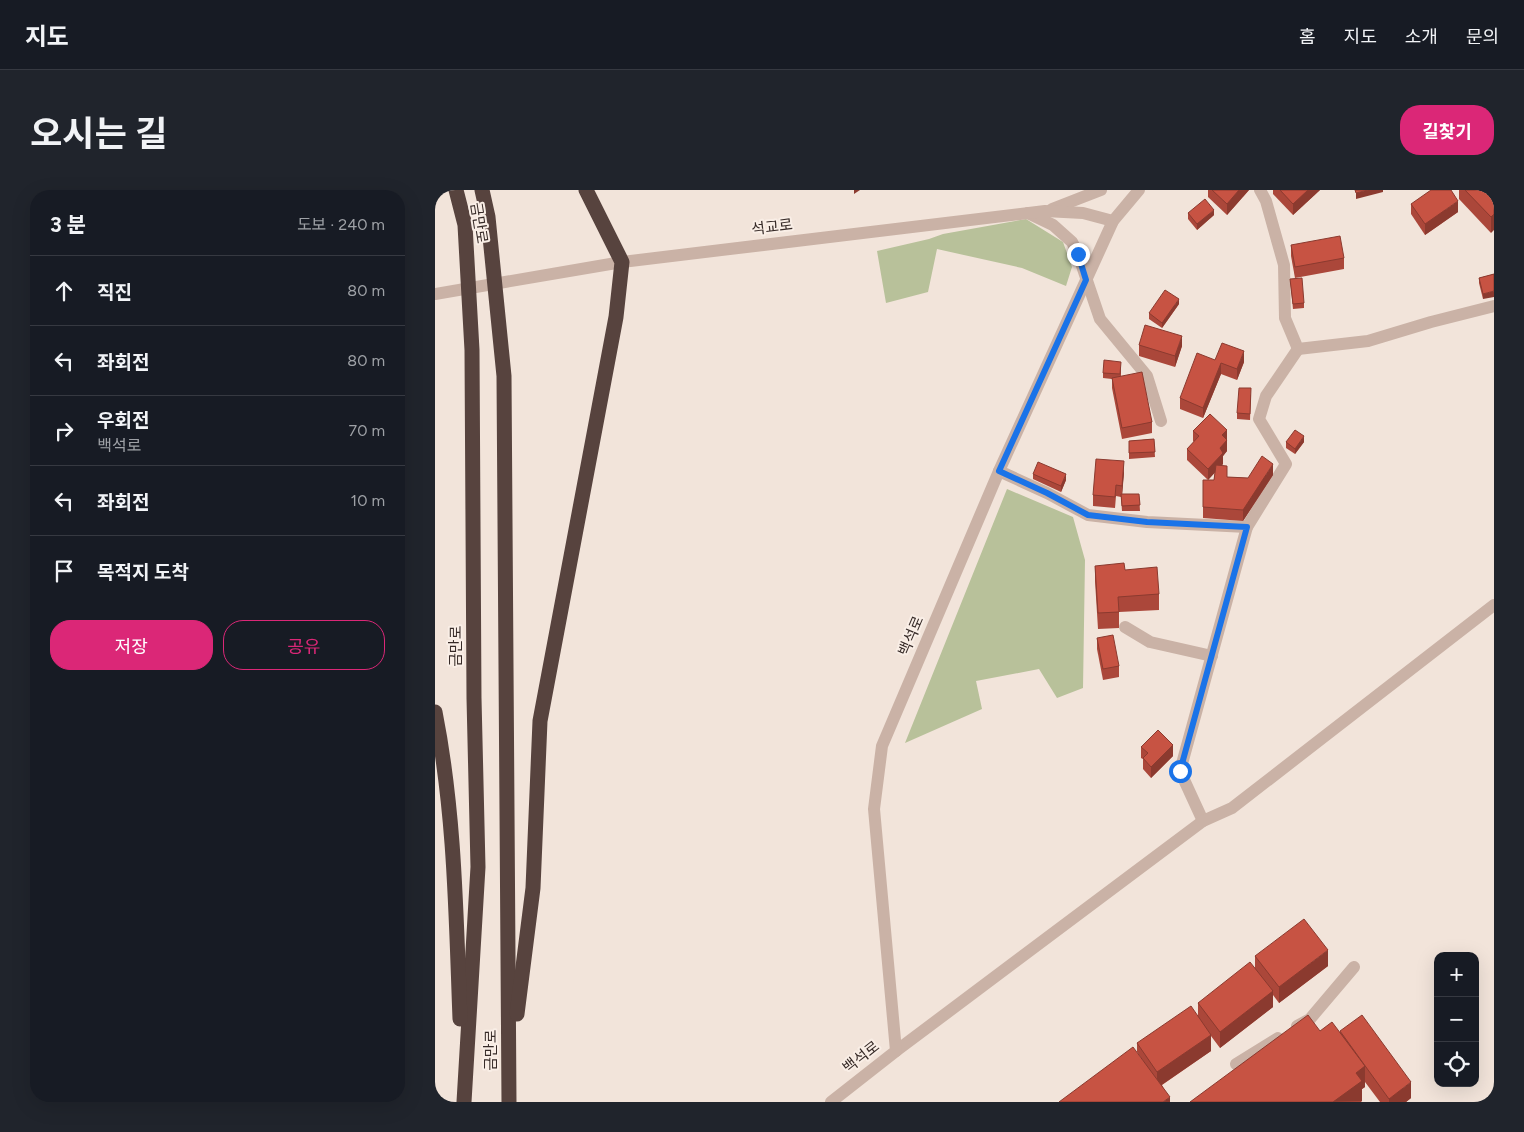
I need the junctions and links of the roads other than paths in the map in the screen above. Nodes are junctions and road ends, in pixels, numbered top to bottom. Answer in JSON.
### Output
{"nodes":[{"id":1,"x":455,"y":190,"type":"edge"},
{"id":2,"x":482,"y":190,"type":"edge"},
{"id":3,"x":586,"y":190,"type":"edge"},
{"id":4,"x":1101,"y":190,"type":"edge"},
{"id":5,"x":1139,"y":190,"type":"edge"},
{"id":6,"x":1260,"y":190,"type":"edge"},
{"id":7,"x":1045,"y":211,"type":"junction"},
{"id":8,"x":1028,"y":213,"type":"junction"},
{"id":9,"x":1113,"y":221,"type":"junction"},
{"id":10,"x":622,"y":262,"type":"junction"},
{"id":11,"x":1086,"y":280,"type":"junction"},
{"id":12,"x":435,"y":294,"type":"edge"},
{"id":13,"x":1494,"y":306,"type":"edge"},
{"id":14,"x":1297,"y":349,"type":"junction"},
{"id":15,"x":1161,"y":421,"type":"dead end"},
{"id":16,"x":999,"y":471,"type":"junction"},
{"id":17,"x":1247,"y":527,"type":"junction"},
{"id":18,"x":1494,"y":605,"type":"edge"},
{"id":19,"x":1125,"y":627,"type":"dead end"},
{"id":20,"x":1212,"y":656,"type":"junction"},
{"id":21,"x":435,"y":712,"type":"edge"},
{"id":22,"x":1203,"y":821,"type":"junction"},
{"id":23,"x":1354,"y":967,"type":"dead end"},
{"id":24,"x":896,"y":1051,"type":"junction"},
{"id":25,"x":1236,"y":1064,"type":"dead end"},
{"id":26,"x":509,"y":1072,"type":"junction"},
{"id":27,"x":464,"y":1100,"type":"edge"},
{"id":28,"x":509,"y":1102,"type":"edge"},
{"id":29,"x":831,"y":1102,"type":"edge"}],
"edges":[{"from":1,"to":27,"type":"highway","name":"금만로"},
{"from":2,"to":26,"type":"highway","name":"금만로"},
{"from":3,"to":10,"type":"highway"},
{"from":4,"to":7,"type":"street"},
{"from":5,"to":9,"type":"street","name":"백석로"},
{"from":6,"to":14,"type":"street"},
{"from":7,"to":8,"type":"street","name":"석교로"},
{"from":7,"to":9,"type":"street","name":"석교로"},
{"from":8,"to":10,"type":"street","name":"석교로"},
{"from":8,"to":11,"type":"street"},
{"from":9,"to":11,"type":"street","name":"백석로"},
{"from":10,"to":12,"type":"street","name":"석교로"},
{"from":10,"to":26,"type":"highway"},
{"from":11,"to":15,"type":"street"},
{"from":11,"to":16,"type":"street","name":"백석로"},
{"from":13,"to":14,"type":"street"},
{"from":14,"to":17,"type":"street"},
{"from":16,"to":17,"type":"street"},
{"from":16,"to":24,"type":"street","name":"백석로"},
{"from":17,"to":20,"type":"street"},
{"from":18,"to":22,"type":"street"},
{"from":19,"to":20,"type":"street"},
{"from":20,"to":22,"type":"street"},
{"from":21,"to":27,"type":"highway"},
{"from":22,"to":24,"type":"street"},
{"from":23,"to":25,"type":"street"},
{"from":24,"to":29,"type":"street","name":"백석로"},
{"from":26,"to":28,"type":"highway","name":"금만로"}]}
